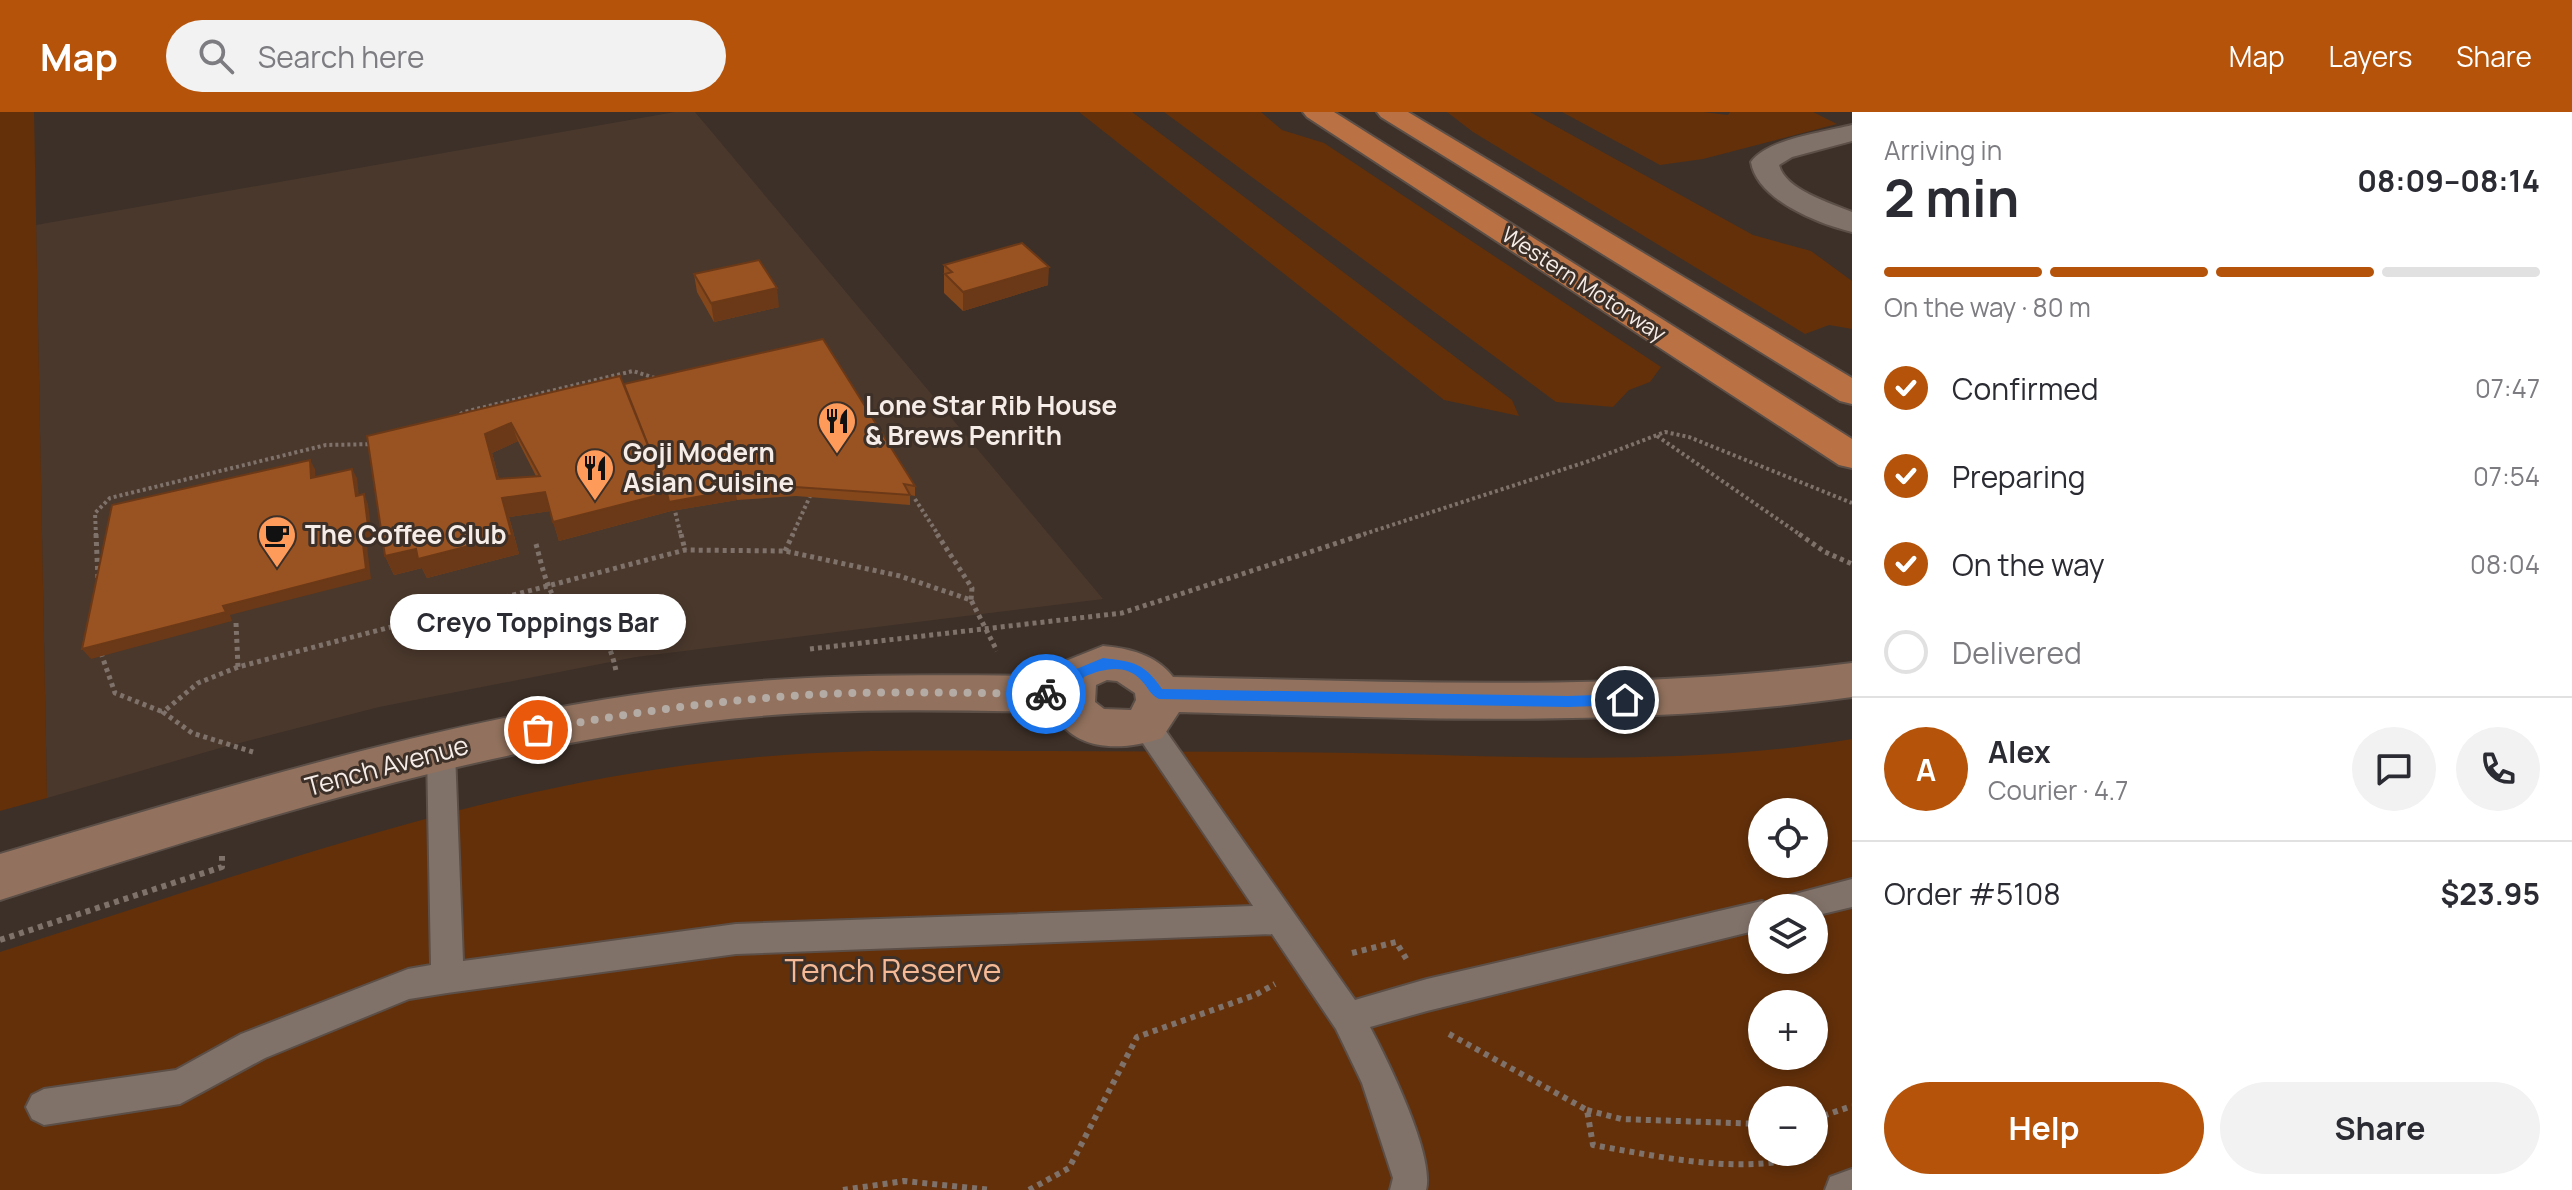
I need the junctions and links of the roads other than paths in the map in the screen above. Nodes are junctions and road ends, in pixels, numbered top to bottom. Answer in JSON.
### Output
{"nodes":[{"id":1,"x":1316,"y":112,"type":"edge"},
{"id":2,"x":1390,"y":112,"type":"edge"},
{"id":3,"x":1852,"y":133,"type":"edge"},
{"id":4,"x":1852,"y":223,"type":"edge"},
{"id":5,"x":1852,"y":393,"type":"edge"},
{"id":6,"x":1852,"y":456,"type":"edge"},
{"id":7,"x":1852,"y":680,"type":"edge"},
{"id":8,"x":1070,"y":694,"type":"junction"},
{"id":9,"x":1152,"y":709,"type":"junction"},
{"id":10,"x":441,"y":752,"type":"junction"},
{"id":11,"x":0,"y":877,"type":"edge"},
{"id":12,"x":1852,"y":893,"type":"edge"},
{"id":13,"x":1828,"y":899,"type":"edge"},
{"id":14,"x":1748,"y":918,"type":"edge"},
{"id":15,"x":1281,"y":919,"type":"junction"},
{"id":16,"x":447,"y":978,"type":"junction"},
{"id":17,"x":1348,"y":1018,"type":"junction"},
{"id":18,"x":44,"y":1107,"type":"dead end"},
{"id":19,"x":1415,"y":1186,"type":"edge"},
{"id":20,"x":1852,"y":1187,"type":"edge"},
{"id":21,"x":1843,"y":1190,"type":"edge"}],
"edges":[{"from":1,"to":6,"type":"highway","name":"Western Motorway"},
{"from":2,"to":5,"type":"highway","name":"Western Motorway"},
{"from":3,"to":4,"type":"street"},
{"from":7,"to":9,"type":"street"},
{"from":8,"to":9,"type":"street"},
{"from":8,"to":9,"type":"street"},
{"from":8,"to":10,"type":"street","name":"Tench Avenue"},
{"from":9,"to":15,"type":"lane"},
{"from":10,"to":11,"type":"street","name":"Tench Avenue"},
{"from":10,"to":16,"type":"lane"},
{"from":12,"to":13,"type":"lane"},
{"from":14,"to":17,"type":"lane"},
{"from":15,"to":16,"type":"lane"},
{"from":15,"to":17,"type":"lane"},
{"from":16,"to":18,"type":"lane"},
{"from":17,"to":19,"type":"lane"},
{"from":20,"to":21,"type":"lane"}]}
